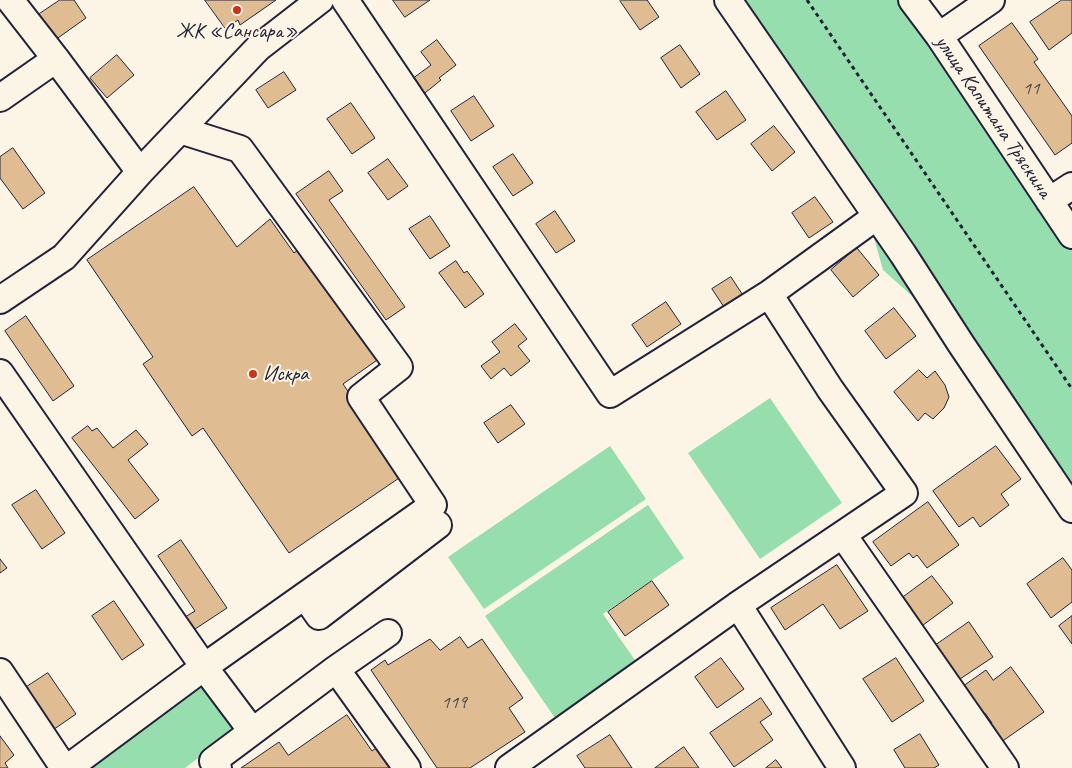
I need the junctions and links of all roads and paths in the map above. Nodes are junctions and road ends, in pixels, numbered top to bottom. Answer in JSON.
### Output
{"nodes":[{"id":1,"x":10,"y":0,"type":"edge"},
{"id":2,"x":320,"y":0,"type":"edge"},
{"id":3,"x":345,"y":0,"type":"edge"},
{"id":4,"x":728,"y":0,"type":"edge"},
{"id":5,"x":807,"y":0,"type":"edge"},
{"id":6,"x":912,"y":0,"type":"edge"},
{"id":7,"x":992,"y":0,"type":"edge"},
{"id":8,"x":939,"y":36,"type":"junction"},
{"id":9,"x":56,"y":59,"type":"junction"},
{"id":10,"x":0,"y":98,"type":"edge"},
{"id":11,"x":180,"y":130,"type":"junction"},
{"id":12,"x":140,"y":172,"type":"junction"},
{"id":13,"x":1072,"y":186,"type":"edge"},
{"id":14,"x":1049,"y":201,"type":"junction"},
{"id":15,"x":877,"y":216,"type":"junction"},
{"id":16,"x":1072,"y":234,"type":"edge"},
{"id":17,"x":769,"y":294,"type":"junction"},
{"id":18,"x":0,"y":300,"type":"edge"},
{"id":19,"x":0,"y":372,"type":"edge"},
{"id":20,"x":1072,"y":389,"type":"edge"},
{"id":21,"x":1072,"y":509,"type":"edge"},
{"id":22,"x":438,"y":525,"type":"dead end"},
{"id":23,"x":843,"y":535,"type":"junction"},
{"id":24,"x":305,"y":596,"type":"junction"},
{"id":25,"x":738,"y":605,"type":"junction"},
{"id":26,"x":388,"y":633,"type":"dead end"},
{"id":27,"x":204,"y":667,"type":"junction"},
{"id":28,"x":336,"y":669,"type":"junction"},
{"id":29,"x":0,"y":672,"type":"edge"},
{"id":30,"x":252,"y":731,"type":"junction"},
{"id":31,"x":524,"y":764,"type":"edge"},
{"id":32,"x":66,"y":768,"type":"edge"},
{"id":33,"x":218,"y":768,"type":"edge"},
{"id":34,"x":407,"y":768,"type":"edge"},
{"id":35,"x":842,"y":768,"type":"edge"},
{"id":36,"x":1005,"y":768,"type":"edge"}],
"edges":[{"from":1,"to":9,"type":"street"},
{"from":2,"to":11,"type":"street"},
{"from":3,"to":17,"type":"street"},
{"from":4,"to":15,"type":"street"},
{"from":5,"to":20,"type":"path"},
{"from":6,"to":8,"type":"street","name":"улица Капитана Тряскина"},
{"from":7,"to":8,"type":"street"},
{"from":8,"to":14,"type":"street","name":"улица Капитана Тряскина"},
{"from":9,"to":10,"type":"street"},
{"from":9,"to":12,"type":"street"},
{"from":11,"to":12,"type":"street"},
{"from":11,"to":24,"type":"street"},
{"from":12,"to":18,"type":"street"},
{"from":13,"to":14,"type":"street"},
{"from":14,"to":16,"type":"street","name":"улица Капитана Тряскина"},
{"from":15,"to":17,"type":"street"},
{"from":15,"to":21,"type":"street"},
{"from":17,"to":23,"type":"street"},
{"from":19,"to":27,"type":"street"},
{"from":22,"to":24,"type":"street"},
{"from":23,"to":25,"type":"street"},
{"from":23,"to":36,"type":"street"},
{"from":24,"to":27,"type":"street"},
{"from":25,"to":31,"type":"street"},
{"from":25,"to":35,"type":"street"},
{"from":26,"to":28,"type":"street"},
{"from":27,"to":30,"type":"street"},
{"from":27,"to":32,"type":"street"},
{"from":28,"to":30,"type":"street"},
{"from":28,"to":34,"type":"street"},
{"from":29,"to":32,"type":"street"},
{"from":30,"to":33,"type":"street"}]}
